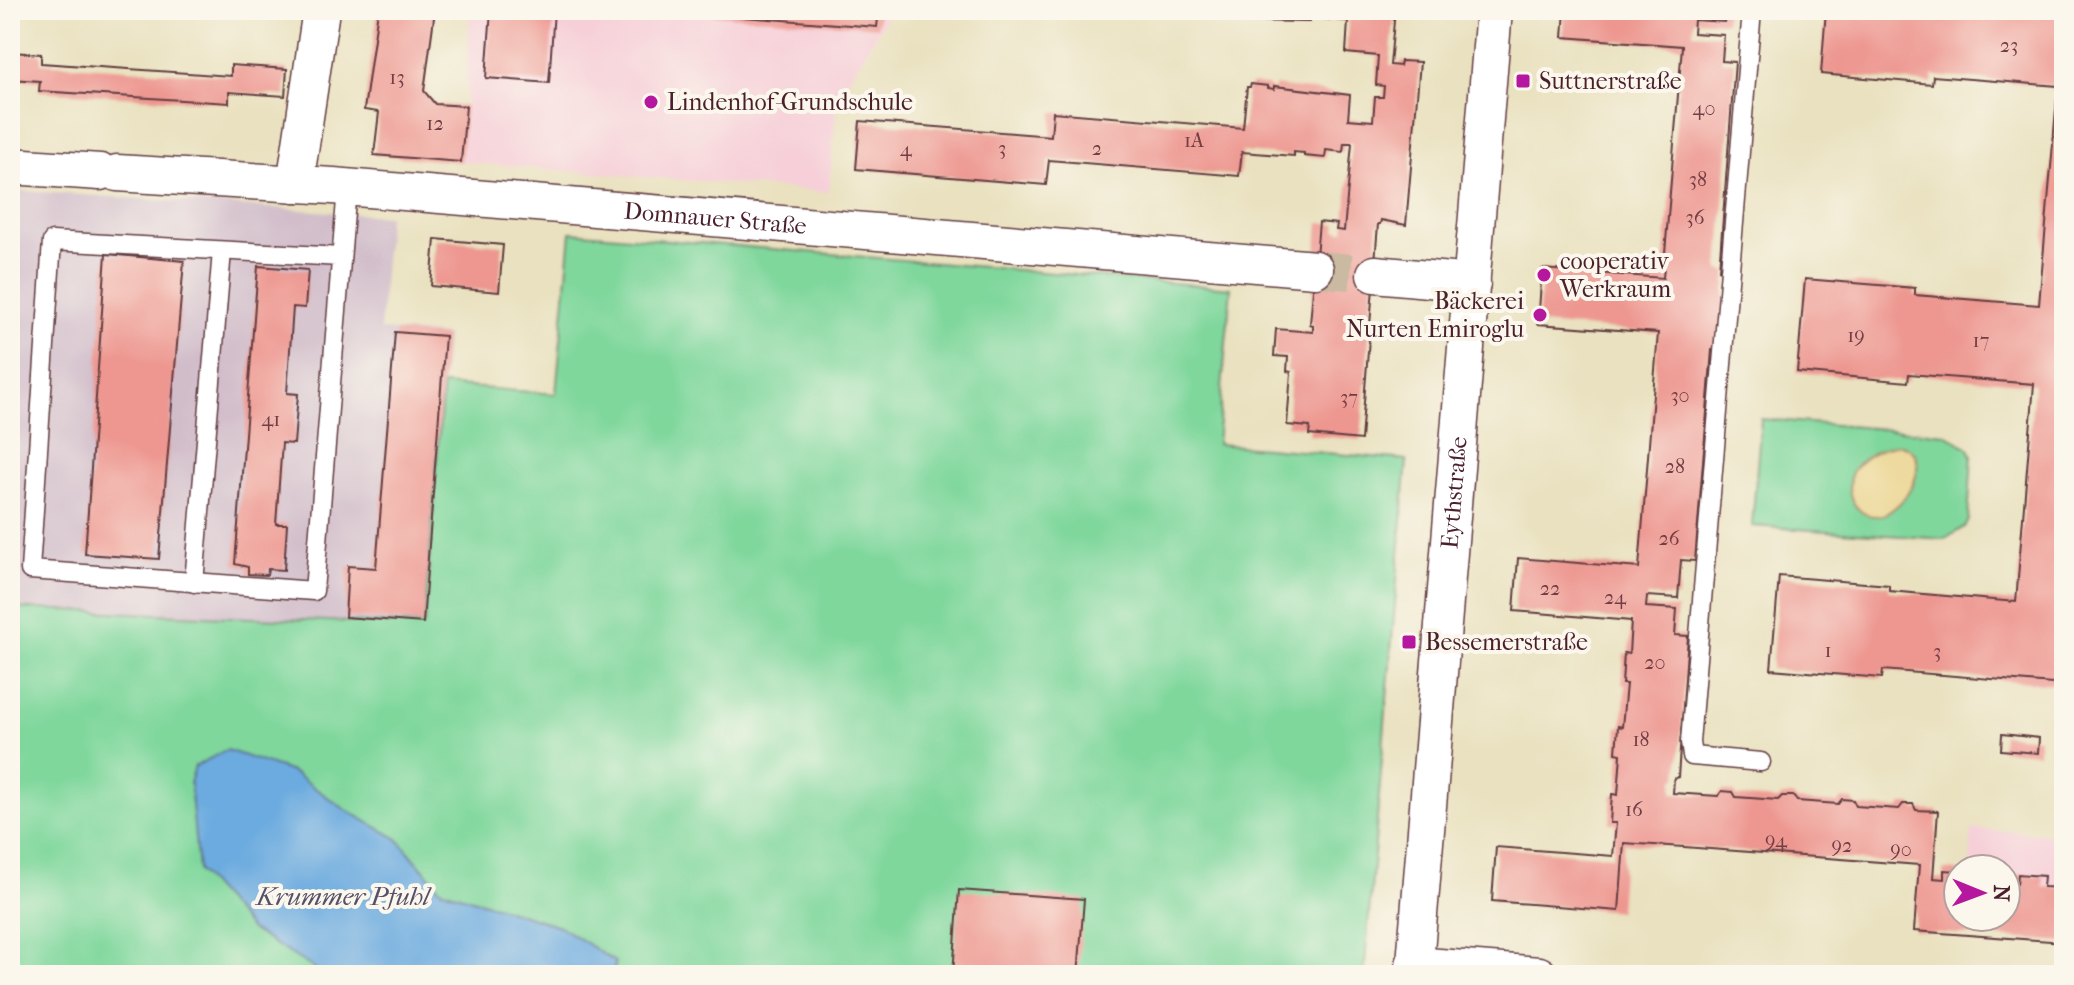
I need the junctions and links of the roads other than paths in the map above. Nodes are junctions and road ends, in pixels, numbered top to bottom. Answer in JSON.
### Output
{"nodes":[{"id":1,"x":321,"y":10,"type":"edge"},
{"id":2,"x":1494,"y":10,"type":"edge"},
{"id":3,"x":1752,"y":10,"type":"edge"},
{"id":4,"x":10,"y":166,"type":"edge"},
{"id":5,"x":295,"y":184,"type":"junction"},
{"id":6,"x":347,"y":188,"type":"junction"},
{"id":7,"x":222,"y":251,"type":"junction"},
{"id":8,"x":341,"y":257,"type":"junction"},
{"id":9,"x":1315,"y":269,"type":"tunnel mouth"},
{"id":10,"x":1375,"y":274,"type":"tunnel mouth"},
{"id":11,"x":1472,"y":283,"type":"junction"},
{"id":12,"x":194,"y":583,"type":"junction"},
{"id":13,"x":1761,"y":762,"type":"dead end"},
{"id":14,"x":1414,"y":970,"type":"edge"},
{"id":15,"x":1539,"y":975,"type":"edge"}],
"edges":[{"from":1,"to":5,"type":"street"},
{"from":2,"to":11,"type":"street","name":"Eythstraße"},
{"from":3,"to":13,"type":"lane"},
{"from":4,"to":5,"type":"street","name":"Domnauer Straße"},
{"from":5,"to":6,"type":"street","name":"Domnauer Straße"},
{"from":6,"to":8,"type":"lane"},
{"from":6,"to":9,"type":"street","name":"Domnauer Straße"},
{"from":7,"to":8,"type":"lane"},
{"from":7,"to":12,"type":"lane"},
{"from":7,"to":12,"type":"lane"},
{"from":8,"to":12,"type":"lane"},
{"from":10,"to":11,"type":"street"},
{"from":11,"to":14,"type":"street","name":"Eythstraße"},
{"from":14,"to":15,"type":"street"}]}
